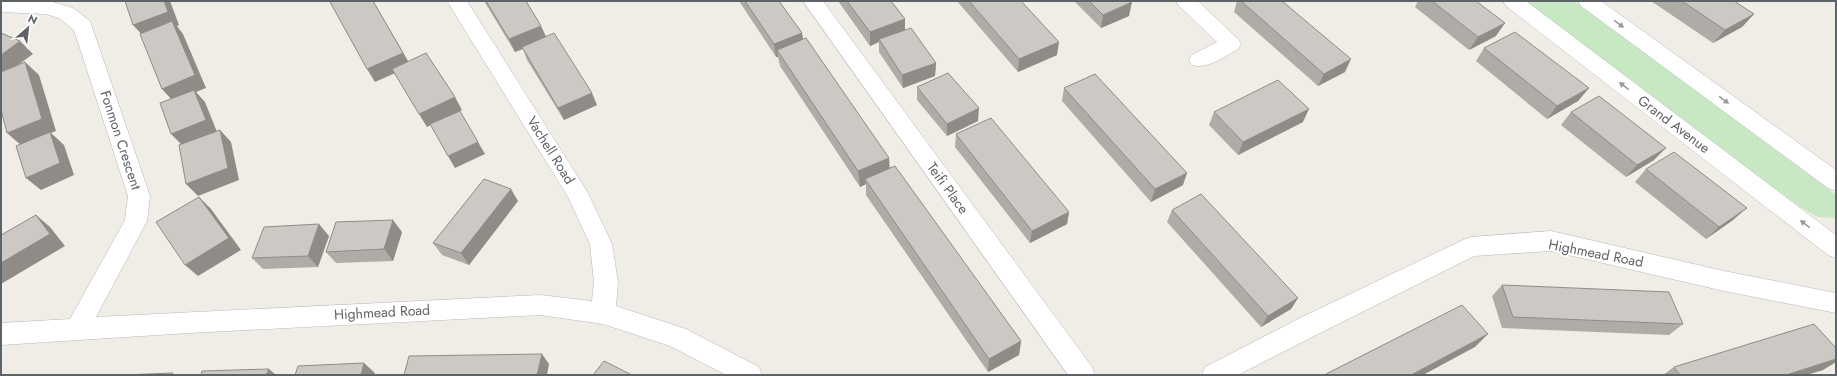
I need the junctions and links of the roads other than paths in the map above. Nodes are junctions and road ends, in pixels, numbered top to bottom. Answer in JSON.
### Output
{"nodes":[{"id":1,"x":457,"y":1,"type":"edge"},
{"id":2,"x":814,"y":1,"type":"edge"},
{"id":3,"x":1186,"y":1,"type":"edge"},
{"id":4,"x":1513,"y":1,"type":"edge"},
{"id":5,"x":1588,"y":1,"type":"edge"},
{"id":6,"x":1,"y":5,"type":"edge"},
{"id":7,"x":1199,"y":60,"type":"dead end"},
{"id":8,"x":1836,"y":182,"type":"edge"},
{"id":9,"x":1836,"y":248,"type":"edge"},
{"id":10,"x":1836,"y":304,"type":"edge"},
{"id":11,"x":603,"y":313,"type":"junction"},
{"id":12,"x":77,"y":330,"type":"junction"},
{"id":13,"x":1,"y":334,"type":"edge"},
{"id":14,"x":750,"y":375,"type":"edge"},
{"id":15,"x":1083,"y":375,"type":"edge"},
{"id":16,"x":1214,"y":375,"type":"edge"}],
"edges":[{"from":1,"to":11,"type":"street","name":"Vachell Road"},
{"from":2,"to":15,"type":"street","name":"Teifi Place"},
{"from":3,"to":7,"type":"street"},
{"from":9,"to":4,"type":"street","name":"Grand Avenue","one_way":true},
{"from":5,"to":8,"type":"street","one_way":true},
{"from":6,"to":12,"type":"street","name":"Fonmon Crescent"},
{"from":10,"to":16,"type":"street","name":"Highmead Road"},
{"from":11,"to":12,"type":"street","name":"Highmead Road"},
{"from":11,"to":14,"type":"street","name":"Highmead Road"},
{"from":12,"to":13,"type":"street","name":"Highmead Road"}]}
